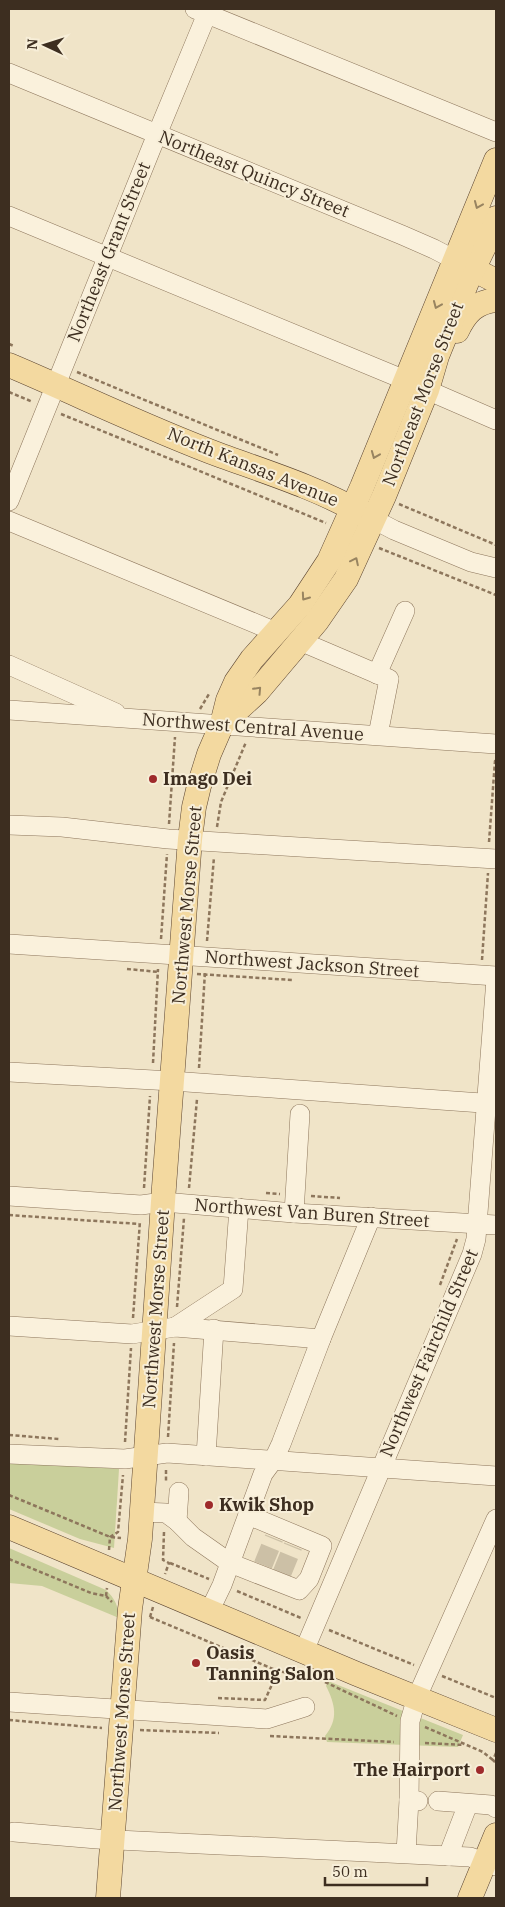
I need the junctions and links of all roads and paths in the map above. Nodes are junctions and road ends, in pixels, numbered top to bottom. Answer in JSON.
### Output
{"nodes":[{"id":1,"x":204,"y":10,"type":"edge"},
{"id":2,"x":9,"y":74,"type":"edge"},
{"id":3,"x":496,"y":132,"type":"edge"},
{"id":4,"x":157,"y":134,"type":"junction"},
{"id":5,"x":496,"y":160,"type":"edge"},
{"id":6,"x":9,"y":216,"type":"edge"},
{"id":7,"x":496,"y":218,"type":"edge"},
{"id":8,"x":108,"y":256,"type":"junction"},
{"id":9,"x":464,"y":265,"type":"junction"},
{"id":10,"x":496,"y":281,"type":"edge"},
{"id":11,"x":496,"y":300,"type":"edge"},
{"id":12,"x":9,"y":344,"type":"edge"},
{"id":13,"x":13,"y":357,"type":"edge"},
{"id":14,"x":60,"y":376,"type":"junction"},
{"id":15,"x":405,"y":380,"type":"junction"},
{"id":16,"x":427,"y":390,"type":"junction"},
{"id":17,"x":9,"y":392,"type":"edge"},
{"id":18,"x":46,"y":408,"type":"junction"},
{"id":19,"x":496,"y":420,"type":"edge"},
{"id":20,"x":279,"y":455,"type":"dead end"},
{"id":21,"x":384,"y":496,"type":"junction"},
{"id":22,"x":9,"y":501,"type":"edge"},
{"id":23,"x":352,"y":508,"type":"junction"},
{"id":24,"x":373,"y":519,"type":"junction"},
{"id":25,"x":9,"y":521,"type":"edge"},
{"id":26,"x":342,"y":530,"type":"junction"},
{"id":27,"x":364,"y":542,"type":"junction"},
{"id":28,"x":496,"y":546,"type":"edge"},
{"id":29,"x":496,"y":568,"type":"edge"},
{"id":30,"x":496,"y":596,"type":"edge"},
{"id":31,"x":405,"y":611,"type":"dead end"},
{"id":32,"x":276,"y":632,"type":"junction"},
{"id":33,"x":300,"y":641,"type":"junction"},
{"id":34,"x":9,"y":664,"type":"edge"},
{"id":35,"x":377,"y":674,"type":"junction"},
{"id":36,"x":9,"y":710,"type":"edge"},
{"id":37,"x":128,"y":718,"type":"junction"},
{"id":38,"x":222,"y":724,"type":"junction"},
{"id":39,"x":254,"y":726,"type":"junction"},
{"id":40,"x":378,"y":735,"type":"junction"},
{"id":41,"x":496,"y":744,"type":"edge"},
{"id":42,"x":496,"y":761,"type":"edge"},
{"id":43,"x":9,"y":824,"type":"edge"},
{"id":44,"x":190,"y":839,"type":"junction"},
{"id":45,"x":216,"y":841,"type":"junction"},
{"id":46,"x":492,"y":859,"type":"edge"},
{"id":47,"x":9,"y":944,"type":"edge"},
{"id":48,"x":182,"y":955,"type":"junction"},
{"id":49,"x":206,"y":956,"type":"junction"},
{"id":50,"x":491,"y":977,"type":"edge"},
{"id":51,"x":9,"y":1072,"type":"edge"},
{"id":52,"x":172,"y":1081,"type":"junction"},
{"id":53,"x":198,"y":1083,"type":"junction"},
{"id":54,"x":492,"y":1104,"type":"edge"},
{"id":55,"x":300,"y":1114,"type":"dead end"},
{"id":56,"x":9,"y":1196,"type":"edge"},
{"id":57,"x":164,"y":1202,"type":"junction"},
{"id":58,"x":187,"y":1204,"type":"junction"},
{"id":59,"x":239,"y":1208,"type":"junction"},
{"id":60,"x":294,"y":1213,"type":"junction"},
{"id":61,"x":371,"y":1217,"type":"junction"},
{"id":62,"x":478,"y":1224,"type":"edge"},
{"id":63,"x":438,"y":1290,"type":"dead end"},
{"id":64,"x":9,"y":1326,"type":"edge"},
{"id":65,"x":165,"y":1329,"type":"junction"},
{"id":66,"x":214,"y":1329,"type":"junction"},
{"id":67,"x":321,"y":1339,"type":"junction"},
{"id":68,"x":9,"y":1454,"type":"edge"},
{"id":69,"x":156,"y":1455,"type":"junction"},
{"id":70,"x":206,"y":1456,"type":"junction"},
{"id":71,"x":274,"y":1459,"type":"junction"},
{"id":72,"x":381,"y":1468,"type":"junction"},
{"id":73,"x":496,"y":1476,"type":"edge"},
{"id":74,"x":173,"y":1488,"type":"joint"},
{"id":75,"x":9,"y":1495,"type":"edge"},
{"id":76,"x":142,"y":1512,"type":"junction"},
{"id":77,"x":248,"y":1515,"type":"junction"},
{"id":78,"x":172,"y":1517,"type":"junction"},
{"id":79,"x":496,"y":1519,"type":"edge"},
{"id":80,"x":9,"y":1527,"type":"edge"},
{"id":81,"x":140,"y":1539,"type":"junction"},
{"id":82,"x":164,"y":1540,"type":"junction"},
{"id":83,"x":322,"y":1546,"type":"junction"},
{"id":84,"x":344,"y":1554,"type":"junction"},
{"id":85,"x":9,"y":1559,"type":"edge"},
{"id":86,"x":169,"y":1562,"type":"junction"},
{"id":87,"x":230,"y":1563,"type":"junction"},
{"id":88,"x":134,"y":1579,"type":"junction"},
{"id":89,"x":222,"y":1585,"type":"junction"},
{"id":90,"x":159,"y":1591,"type":"junction"},
{"id":91,"x":209,"y":1612,"type":"junction"},
{"id":92,"x":140,"y":1613,"type":"junction"},
{"id":93,"x":314,"y":1624,"type":"junction"},
{"id":94,"x":304,"y":1650,"type":"junction"},
{"id":95,"x":428,"y":1670,"type":"junction"},
{"id":96,"x":278,"y":1671,"type":"junction"},
{"id":97,"x":417,"y":1697,"type":"junction"},
{"id":98,"x":217,"y":1698,"type":"dead end"},
{"id":99,"x":496,"y":1698,"type":"edge"},
{"id":100,"x":9,"y":1702,"type":"edge"},
{"id":101,"x":305,"y":1707,"type":"dead end"},
{"id":102,"x":122,"y":1711,"type":"junction"},
{"id":103,"x":410,"y":1721,"type":"junction"},
{"id":104,"x":496,"y":1730,"type":"edge"},
{"id":105,"x":496,"y":1753,"type":"edge"},
{"id":106,"x":494,"y":1760,"type":"junction"},
{"id":107,"x":496,"y":1763,"type":"edge"},
{"id":108,"x":438,"y":1801,"type":"dead end"},
{"id":109,"x":468,"y":1804,"type":"junction"},
{"id":110,"x":496,"y":1808,"type":"edge"},
{"id":111,"x":14,"y":1832,"type":"dead end"},
{"id":112,"x":496,"y":1835,"type":"edge"},
{"id":113,"x":112,"y":1839,"type":"junction"},
{"id":114,"x":406,"y":1853,"type":"junction"},
{"id":115,"x":448,"y":1856,"type":"junction"},
{"id":116,"x":491,"y":1864,"type":"edge"},
{"id":117,"x":108,"y":1898,"type":"edge"},
{"id":118,"x":470,"y":1898,"type":"edge"}],
"edges":[{"from":1,"to":3,"type":"street"},
{"from":1,"to":4,"type":"street","name":"Northeast Grant Street"},
{"from":2,"to":4,"type":"street","name":"Northeast Quincy Street"},
{"from":4,"to":8,"type":"street","name":"Northeast Grant Street"},
{"from":4,"to":9,"type":"street","name":"Northeast Quincy Street"},
{"from":5,"to":9,"type":"main road","one_way":true},
{"from":6,"to":8,"type":"street"},
{"from":7,"to":9,"type":"main road"},
{"from":8,"to":14,"type":"street","name":"Northeast Grant Street"},
{"from":8,"to":15,"type":"street"},
{"from":9,"to":10,"type":"main road","name":"Northeast Quincy Street"},
{"from":9,"to":15,"type":"main road","name":"Northeast Morse Street","one_way":true},
{"from":9,"to":16,"type":"main road","name":"Northeast Morse Street"},
{"from":11,"to":16,"type":"main road"},
{"from":12,"to":13,"type":"path"},
{"from":13,"to":14,"type":"main road","name":"North Kansas Avenue"},
{"from":14,"to":18,"type":"street","name":"Northeast Grant Street"},
{"from":14,"to":20,"type":"path"},
{"from":14,"to":23,"type":"main road","name":"North Kansas Avenue"},
{"from":15,"to":23,"type":"main road","name":"Northeast Morse Street","one_way":true},
{"from":16,"to":19,"type":"street"},
{"from":16,"to":21,"type":"main road","name":"Northeast Morse Street"},
{"from":17,"to":18,"type":"path"},
{"from":18,"to":22,"type":"street","name":"Northeast Grant Street"},
{"from":18,"to":26,"type":"path"},
{"from":21,"to":24,"type":"main road","name":"Northeast Morse Street"},
{"from":21,"to":28,"type":"path"},
{"from":23,"to":24,"type":"main road","name":"North Kansas Avenue"},
{"from":23,"to":26,"type":"main road","name":"Northwest Morse Street"},
{"from":24,"to":27,"type":"main road","name":"Northwest Morse Street"},
{"from":24,"to":29,"type":"street","name":"North Kansas Avenue"},
{"from":25,"to":32,"type":"street"},
{"from":26,"to":32,"type":"main road","name":"Northwest Morse Street","one_way":true},
{"from":27,"to":30,"type":"path"},
{"from":33,"to":27,"type":"main road","name":"Northwest Morse Street","one_way":true},
{"from":31,"to":35,"type":"street"},
{"from":32,"to":38,"type":"main road","name":"Northwest Morse Street"},
{"from":33,"to":35,"type":"street"},
{"from":38,"to":33,"type":"main road","name":"Northwest Morse Street","one_way":true},
{"from":34,"to":37,"type":"street"},
{"from":35,"to":40,"type":"street"},
{"from":36,"to":37,"type":"street","name":"Northwest Central Avenue"},
{"from":37,"to":38,"type":"street","name":"Northwest Central Avenue"},
{"from":38,"to":39,"type":"street","name":"Northwest Central Avenue"},
{"from":38,"to":44,"type":"main road","name":"Northwest Morse Street"},
{"from":39,"to":40,"type":"street","name":"Northwest Central Avenue"},
{"from":39,"to":45,"type":"path"},
{"from":40,"to":41,"type":"street","name":"Northwest Central Avenue"},
{"from":42,"to":46,"type":"path"},
{"from":43,"to":44,"type":"street"},
{"from":44,"to":45,"type":"street"},
{"from":44,"to":48,"type":"main road","name":"Northwest Morse Street"},
{"from":45,"to":46,"type":"street"},
{"from":45,"to":49,"type":"path"},
{"from":46,"to":50,"type":"path"},
{"from":47,"to":48,"type":"street","name":"Northwest Jackson Street"},
{"from":48,"to":49,"type":"street","name":"Northwest Jackson Street"},
{"from":48,"to":52,"type":"main road","name":"Northwest Morse Street"},
{"from":49,"to":50,"type":"street","name":"Northwest Jackson Street"},
{"from":49,"to":53,"type":"path"},
{"from":50,"to":54,"type":"street","name":"Northwest Fairchild Street"},
{"from":51,"to":52,"type":"street"},
{"from":52,"to":53,"type":"street"},
{"from":52,"to":57,"type":"main road","name":"Northwest Morse Street"},
{"from":53,"to":54,"type":"street"},
{"from":53,"to":58,"type":"path"},
{"from":54,"to":62,"type":"street","name":"Northwest Fairchild Street"},
{"from":55,"to":60,"type":"street"},
{"from":56,"to":57,"type":"street","name":"Northwest Van Buren Street"},
{"from":57,"to":58,"type":"street","name":"Northwest Van Buren Street"},
{"from":57,"to":65,"type":"main road","name":"Northwest Morse Street"},
{"from":58,"to":59,"type":"street","name":"Northwest Van Buren Street"},
{"from":58,"to":65,"type":"path"},
{"from":59,"to":60,"type":"street","name":"Northwest Van Buren Street"},
{"from":59,"to":65,"type":"street"},
{"from":60,"to":61,"type":"street","name":"Northwest Van Buren Street"},
{"from":61,"to":62,"type":"street","name":"Northwest Van Buren Street"},
{"from":61,"to":67,"type":"street"},
{"from":62,"to":63,"type":"path"},
{"from":62,"to":72,"type":"street","name":"Northwest Fairchild Street"},
{"from":64,"to":65,"type":"street"},
{"from":65,"to":66,"type":"street"},
{"from":65,"to":69,"type":"main road","name":"Northwest Morse Street"},
{"from":65,"to":69,"type":"path"},
{"from":66,"to":67,"type":"street"},
{"from":66,"to":70,"type":"street"},
{"from":67,"to":71,"type":"street"},
{"from":68,"to":69,"type":"street"},
{"from":69,"to":70,"type":"street"},
{"from":69,"to":74,"type":"path"},
{"from":69,"to":76,"type":"main road","name":"Northwest Morse Street"},
{"from":70,"to":71,"type":"street"},
{"from":71,"to":72,"type":"street"},
{"from":71,"to":77,"type":"street"},
{"from":72,"to":73,"type":"street"},
{"from":72,"to":84,"type":"street","name":"Northwest Fairchild Street"},
{"from":74,"to":78,"type":"street"},
{"from":75,"to":81,"type":"path"},
{"from":76,"to":78,"type":"street"},
{"from":76,"to":81,"type":"main road","name":"Northwest Morse Street"},
{"from":77,"to":83,"type":"street"},
{"from":77,"to":87,"type":"street"},
{"from":78,"to":82,"type":"path"},
{"from":78,"to":87,"type":"street"},
{"from":79,"to":95,"type":"street"},
{"from":80,"to":88,"type":"main road"},
{"from":81,"to":82,"type":"path"},
{"from":81,"to":88,"type":"main road","name":"Northwest Morse Street"},
{"from":82,"to":86,"type":"path"},
{"from":83,"to":84,"type":"street"},
{"from":83,"to":87,"type":"street"},
{"from":84,"to":93,"type":"street","name":"Northwest Fairchild Street"},
{"from":85,"to":92,"type":"path"},
{"from":86,"to":89,"type":"path"},
{"from":86,"to":90,"type":"path"},
{"from":87,"to":89,"type":"street"},
{"from":88,"to":90,"type":"main road"},
{"from":88,"to":92,"type":"main road","name":"Northwest Morse Street"},
{"from":89,"to":91,"type":"street"},
{"from":89,"to":93,"type":"path"},
{"from":90,"to":91,"type":"main road"},
{"from":90,"to":92,"type":"path"},
{"from":91,"to":94,"type":"main road"},
{"from":92,"to":96,"type":"path"},
{"from":92,"to":102,"type":"main road","name":"Northwest Morse Street"},
{"from":93,"to":94,"type":"street","name":"Northwest Fairchild Street"},
{"from":93,"to":95,"type":"path"},
{"from":94,"to":97,"type":"main road"},
{"from":95,"to":97,"type":"street"},
{"from":95,"to":99,"type":"path"},
{"from":96,"to":98,"type":"path"},
{"from":96,"to":103,"type":"path"},
{"from":97,"to":103,"type":"street"},
{"from":97,"to":104,"type":"main road"},
{"from":100,"to":102,"type":"street"},
{"from":101,"to":102,"type":"street"},
{"from":102,"to":113,"type":"main road","name":"Northwest Morse Street"},
{"from":103,"to":106,"type":"path"},
{"from":103,"to":114,"type":"street"},
{"from":105,"to":106,"type":"path"},
{"from":106,"to":107,"type":"path"},
{"from":108,"to":109,"type":"street"},
{"from":109,"to":110,"type":"street"},
{"from":109,"to":115,"type":"street"},
{"from":111,"to":113,"type":"street"},
{"from":112,"to":116,"type":"main road"},
{"from":113,"to":114,"type":"street"},
{"from":113,"to":117,"type":"main road","name":"Northwest Morse Street"},
{"from":114,"to":115,"type":"street"},
{"from":115,"to":116,"type":"street"},
{"from":116,"to":118,"type":"main road"}]}
